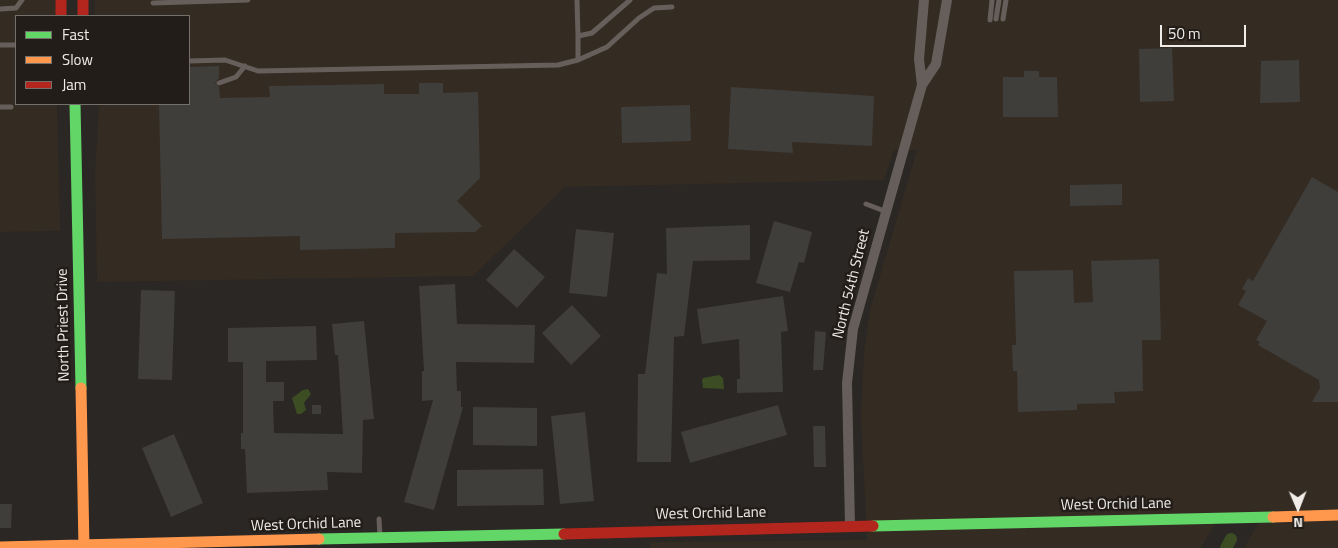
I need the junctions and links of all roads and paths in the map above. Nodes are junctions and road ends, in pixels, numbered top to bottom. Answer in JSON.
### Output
{"nodes":[{"id":1,"x":22,"y":0,"type":"edge"},
{"id":2,"x":61,"y":0,"type":"edge"},
{"id":3,"x":83,"y":0,"type":"edge"},
{"id":4,"x":248,"y":0,"type":"edge"},
{"id":5,"x":577,"y":0,"type":"edge"},
{"id":6,"x":630,"y":0,"type":"edge"},
{"id":7,"x":924,"y":0,"type":"edge"},
{"id":8,"x":947,"y":0,"type":"edge"},
{"id":9,"x":992,"y":0,"type":"edge"},
{"id":10,"x":999,"y":0,"type":"edge"},
{"id":11,"x":1006,"y":0,"type":"edge"},
{"id":12,"x":153,"y":3,"type":"dead end"},
{"id":13,"x":672,"y":7,"type":"dead end"},
{"id":14,"x":0,"y":9,"type":"edge"},
{"id":15,"x":61,"y":15,"type":"edge"},
{"id":16,"x":84,"y":15,"type":"edge"},
{"id":17,"x":1003,"y":19,"type":"dead end"},
{"id":18,"x":990,"y":20,"type":"dead end"},
{"id":19,"x":996,"y":20,"type":"dead end"},
{"id":20,"x":578,"y":36,"type":"junction"},
{"id":21,"x":0,"y":45,"type":"edge"},
{"id":22,"x":15,"y":45,"type":"edge"},
{"id":23,"x":578,"y":60,"type":"junction"},
{"id":24,"x":190,"y":61,"type":"edge"},
{"id":25,"x":245,"y":66,"type":"junction"},
{"id":26,"x":219,"y":83,"type":"dead end"},
{"id":27,"x":922,"y":85,"type":"junction"},
{"id":28,"x":75,"y":105,"type":"edge"},
{"id":29,"x":0,"y":107,"type":"edge"},
{"id":30,"x":11,"y":107,"type":"dead end"},
{"id":31,"x":866,"y":204,"type":"dead end"},
{"id":32,"x":887,"y":212,"type":"junction"},
{"id":33,"x":1338,"y":515,"type":"edge"},
{"id":34,"x":379,"y":520,"type":"dead end"},
{"id":35,"x":850,"y":526,"type":"junction"},
{"id":36,"x":380,"y":538,"type":"junction"},
{"id":37,"x":311,"y":544,"type":"edge"},
{"id":38,"x":0,"y":547,"type":"edge"},
{"id":39,"x":84,"y":547,"type":"edge"}],
"edges":[{"from":1,"to":14,"type":"lane"},
{"from":2,"to":15,"type":"street"},
{"from":3,"to":16,"type":"street"},
{"from":4,"to":12,"type":"lane"},
{"from":5,"to":20,"type":"lane"},
{"from":6,"to":20,"type":"lane"},
{"from":7,"to":27,"type":"street","name":"North 54th Street"},
{"from":8,"to":27,"type":"street","name":"North 54th Street"},
{"from":9,"to":18,"type":"lane"},
{"from":10,"to":19,"type":"lane"},
{"from":11,"to":17,"type":"lane"},
{"from":13,"to":23,"type":"lane"},
{"from":20,"to":23,"type":"lane"},
{"from":21,"to":22,"type":"lane"},
{"from":23,"to":25,"type":"lane"},
{"from":24,"to":25,"type":"lane"},
{"from":25,"to":26,"type":"lane"},
{"from":27,"to":32,"type":"street","name":"North 54th Street"},
{"from":28,"to":39,"type":"street","name":"North Priest Drive"},
{"from":29,"to":30,"type":"lane"},
{"from":31,"to":32,"type":"lane"},
{"from":32,"to":35,"type":"street","name":"North 54th Street"},
{"from":33,"to":35,"type":"street","name":"West Orchid Lane"},
{"from":34,"to":36,"type":"lane"},
{"from":35,"to":36,"type":"street","name":"West Orchid Lane"},
{"from":36,"to":37,"type":"street","name":"West Orchid Lane"},
{"from":37,"to":39,"type":"street","name":"West Orchid Lane"},
{"from":38,"to":39,"type":"street","name":"West Orchid Lane"}]}
